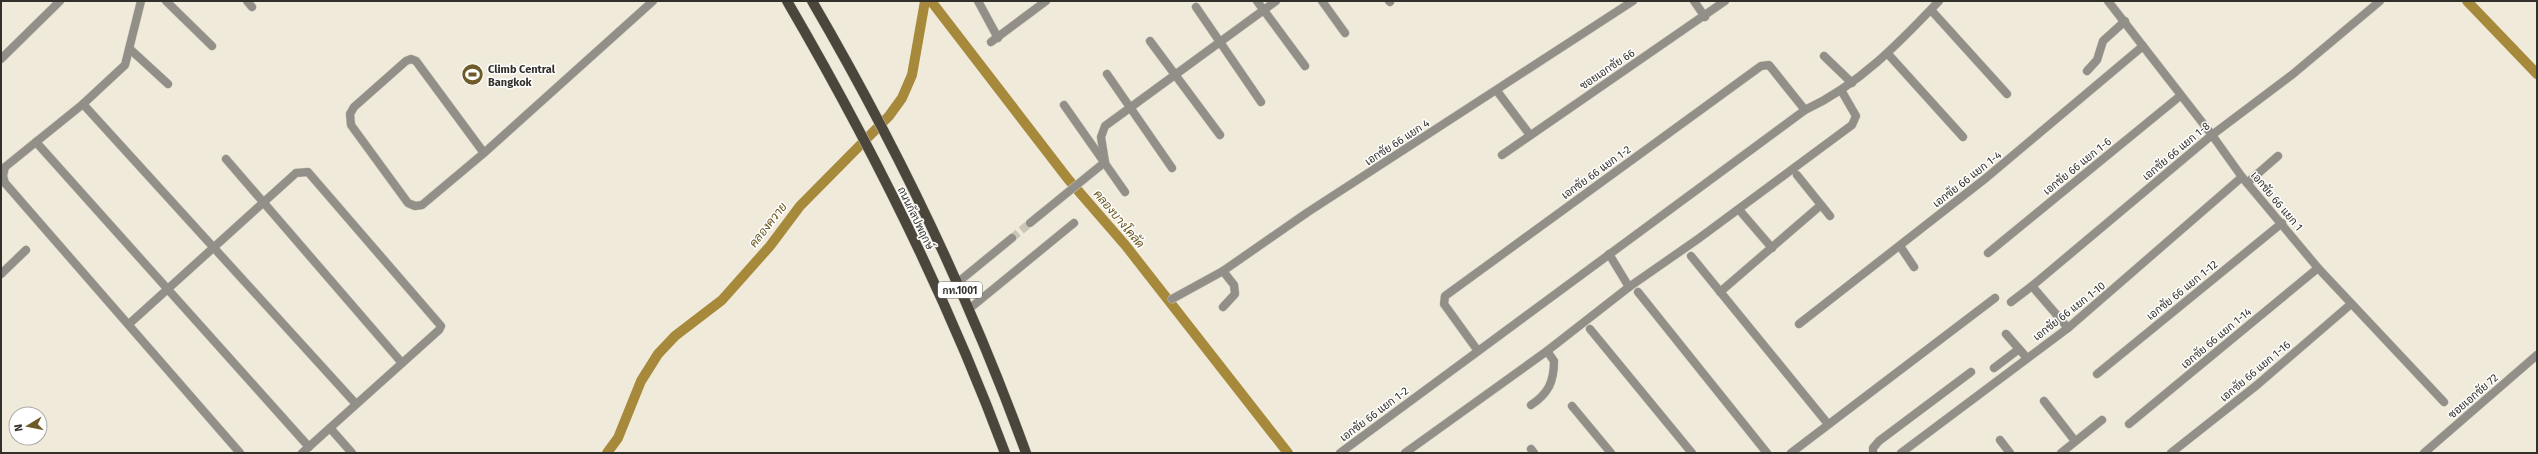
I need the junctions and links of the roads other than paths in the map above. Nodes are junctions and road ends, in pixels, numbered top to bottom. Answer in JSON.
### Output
{"nodes":[{"id":1,"x":60,"y":1,"type":"edge"},
{"id":2,"x":141,"y":1,"type":"edge"},
{"id":3,"x":166,"y":1,"type":"edge"},
{"id":4,"x":653,"y":1,"type":"edge"},
{"id":5,"x":787,"y":1,"type":"edge"},
{"id":6,"x":812,"y":1,"type":"edge"},
{"id":7,"x":978,"y":1,"type":"edge"},
{"id":8,"x":1046,"y":1,"type":"edge"},
{"id":9,"x":1257,"y":1,"type":"edge"},
{"id":10,"x":1276,"y":1,"type":"edge"},
{"id":11,"x":1322,"y":1,"type":"edge"},
{"id":12,"x":1633,"y":1,"type":"edge"},
{"id":13,"x":1694,"y":1,"type":"edge"},
{"id":14,"x":1725,"y":1,"type":"edge"},
{"id":15,"x":1939,"y":1,"type":"edge"},
{"id":16,"x":2108,"y":1,"type":"edge"},
{"id":17,"x":2380,"y":1,"type":"edge"},
{"id":18,"x":1196,"y":7,"type":"dead end"},
{"id":19,"x":1264,"y":10,"type":"junction"},
{"id":20,"x":1930,"y":10,"type":"junction"},
{"id":21,"x":1705,"y":17,"type":"junction"},
{"id":22,"x":2125,"y":21,"type":"junction"},
{"id":23,"x":1345,"y":34,"type":"dead end"},
{"id":24,"x":1150,"y":41,"type":"dead end"},
{"id":25,"x":1220,"y":42,"type":"junction"},
{"id":26,"x":212,"y":46,"type":"dead end"},
{"id":27,"x":2143,"y":46,"type":"junction"},
{"id":28,"x":131,"y":50,"type":"junction"},
{"id":29,"x":1888,"y":54,"type":"junction"},
{"id":30,"x":1824,"y":56,"type":"dead end"},
{"id":31,"x":1,"y":58,"type":"edge"},
{"id":32,"x":1305,"y":66,"type":"dead end"},
{"id":33,"x":2087,"y":71,"type":"dead end"},
{"id":34,"x":1107,"y":74,"type":"dead end"},
{"id":35,"x":1174,"y":76,"type":"junction"},
{"id":36,"x":1852,"y":83,"type":"junction"},
{"id":37,"x":168,"y":84,"type":"dead end"},
{"id":38,"x":1841,"y":90,"type":"junction"},
{"id":39,"x":1497,"y":91,"type":"junction"},
{"id":40,"x":2007,"y":94,"type":"dead end"},
{"id":41,"x":2180,"y":96,"type":"junction"},
{"id":42,"x":1261,"y":102,"type":"dead end"},
{"id":43,"x":83,"y":104,"type":"junction"},
{"id":44,"x":1064,"y":104,"type":"dead end"},
{"id":45,"x":1131,"y":107,"type":"junction"},
{"id":46,"x":1805,"y":110,"type":"junction"},
{"id":47,"x":1220,"y":135,"type":"dead end"},
{"id":48,"x":1530,"y":135,"type":"junction"},
{"id":49,"x":2212,"y":135,"type":"junction"},
{"id":50,"x":1963,"y":137,"type":"dead end"},
{"id":51,"x":36,"y":142,"type":"junction"},
{"id":52,"x":484,"y":153,"type":"junction"},
{"id":53,"x":1502,"y":155,"type":"dead end"},
{"id":54,"x":2278,"y":156,"type":"dead end"},
{"id":55,"x":226,"y":160,"type":"dead end"},
{"id":56,"x":1105,"y":162,"type":"junction"},
{"id":57,"x":1172,"y":168,"type":"dead end"},
{"id":58,"x":1797,"y":175,"type":"dead end"},
{"id":59,"x":2245,"y":180,"type":"junction"},
{"id":60,"x":1125,"y":192,"type":"dead end"},
{"id":61,"x":263,"y":203,"type":"junction"},
{"id":62,"x":1821,"y":205,"type":"junction"},
{"id":63,"x":1741,"y":212,"type":"dead end"},
{"id":64,"x":1830,"y":216,"type":"dead end"},
{"id":65,"x":1030,"y":223,"type":"tunnel mouth"},
{"id":66,"x":1074,"y":223,"type":"dead end"},
{"id":67,"x":2282,"y":223,"type":"junction"},
{"id":68,"x":1012,"y":238,"type":"tunnel mouth"},
{"id":69,"x":1900,"y":246,"type":"junction"},
{"id":70,"x":214,"y":248,"type":"junction"},
{"id":71,"x":1772,"y":248,"type":"junction"},
{"id":72,"x":26,"y":250,"type":"dead end"},
{"id":73,"x":1988,"y":253,"type":"dead end"},
{"id":74,"x":1609,"y":254,"type":"junction"},
{"id":75,"x":1691,"y":256,"type":"dead end"},
{"id":76,"x":1914,"y":267,"type":"dead end"},
{"id":77,"x":2318,"y":268,"type":"junction"},
{"id":78,"x":1223,"y":271,"type":"junction"},
{"id":79,"x":1,"y":274,"type":"edge"},
{"id":80,"x":957,"y":283,"type":"junction"},
{"id":81,"x":2032,"y":286,"type":"junction"},
{"id":82,"x":1629,"y":287,"type":"junction"},
{"id":83,"x":168,"y":289,"type":"junction"},
{"id":84,"x":1638,"y":292,"type":"dead end"},
{"id":85,"x":1720,"y":292,"type":"junction"},
{"id":86,"x":1995,"y":298,"type":"dead end"},
{"id":87,"x":1172,"y":299,"type":"dead end"},
{"id":88,"x":2011,"y":302,"type":"dead end"},
{"id":89,"x":2351,"y":304,"type":"junction"},
{"id":90,"x":1223,"y":307,"type":"dead end"},
{"id":91,"x":968,"y":309,"type":"junction"},
{"id":92,"x":129,"y":324,"type":"junction"},
{"id":93,"x":1799,"y":324,"type":"dead end"},
{"id":94,"x":2068,"y":328,"type":"junction"},
{"id":95,"x":1590,"y":329,"type":"dead end"},
{"id":96,"x":2006,"y":334,"type":"dead end"},
{"id":97,"x":2019,"y":349,"type":"junction"},
{"id":98,"x":1478,"y":351,"type":"junction"},
{"id":99,"x":1547,"y":351,"type":"junction"},
{"id":100,"x":2537,"y":355,"type":"edge"},
{"id":101,"x":2027,"y":358,"type":"junction"},
{"id":102,"x":402,"y":363,"type":"junction"},
{"id":103,"x":1994,"y":368,"type":"dead end"},
{"id":104,"x":1971,"y":372,"type":"dead end"},
{"id":105,"x":2097,"y":374,"type":"dead end"},
{"id":106,"x":2044,"y":401,"type":"dead end"},
{"id":107,"x":2444,"y":402,"type":"dead end"},
{"id":108,"x":356,"y":404,"type":"junction"},
{"id":109,"x":1531,"y":405,"type":"dead end"},
{"id":110,"x":1572,"y":406,"type":"dead end"},
{"id":111,"x":2102,"y":420,"type":"dead end"},
{"id":112,"x":1828,"y":424,"type":"junction"},
{"id":113,"x":2129,"y":424,"type":"dead end"},
{"id":114,"x":330,"y":428,"type":"junction"},
{"id":115,"x":2000,"y":440,"type":"dead end"},
{"id":116,"x":2075,"y":441,"type":"junction"},
{"id":117,"x":309,"y":447,"type":"junction"},
{"id":118,"x":240,"y":453,"type":"edge"},
{"id":119,"x":302,"y":453,"type":"edge"},
{"id":120,"x":352,"y":453,"type":"edge"},
{"id":121,"x":1005,"y":453,"type":"edge"},
{"id":122,"x":1026,"y":453,"type":"edge"},
{"id":123,"x":1340,"y":453,"type":"edge"},
{"id":124,"x":1405,"y":453,"type":"edge"},
{"id":125,"x":1611,"y":453,"type":"edge"},
{"id":126,"x":1692,"y":453,"type":"edge"},
{"id":127,"x":1767,"y":453,"type":"edge"},
{"id":128,"x":1791,"y":453,"type":"edge"},
{"id":129,"x":1873,"y":453,"type":"edge"},
{"id":130,"x":1901,"y":453,"type":"edge"},
{"id":131,"x":2010,"y":453,"type":"edge"},
{"id":132,"x":2061,"y":453,"type":"edge"},
{"id":133,"x":2171,"y":453,"type":"edge"},
{"id":134,"x":2424,"y":453,"type":"edge"}],
"edges":[{"from":1,"to":31,"type":"street"},
{"from":2,"to":28,"type":"street"},
{"from":3,"to":26,"type":"street"},
{"from":4,"to":52,"type":"street"},
{"from":5,"to":121,"type":"main road","name":"ถนนกัลปพฤกษ์","number":"กท.1001"},
{"from":6,"to":80,"type":"main road","name":"ถนนกัลปพฤกษ์","number":"กท.1001"},
{"from":7,"to":8,"type":"street"},
{"from":9,"to":19,"type":"street"},
{"from":10,"to":19,"type":"street"},
{"from":11,"to":23,"type":"street"},
{"from":12,"to":39,"type":"street","name":"เอกชัย 66 แยก 4"},
{"from":13,"to":21,"type":"street"},
{"from":14,"to":21,"type":"street","name":"ซอยเอกชัย 66"},
{"from":15,"to":20,"type":"street","name":"เอกชัย 66 แยก 1-2"},
{"from":16,"to":22,"type":"street","name":"เอกชัย 66 แยก 1"},
{"from":17,"to":49,"type":"street","name":"เอกชัย 66 แยก 1-8"},
{"from":18,"to":25,"type":"street"},
{"from":19,"to":25,"type":"street"},
{"from":19,"to":32,"type":"street"},
{"from":20,"to":29,"type":"street","name":"เอกชัย 66 แยก 1-2"},
{"from":20,"to":40,"type":"street"},
{"from":21,"to":48,"type":"street","name":"ซอยเอกชัย 66"},
{"from":22,"to":27,"type":"street","name":"เอกชัย 66 แยก 1"},
{"from":22,"to":33,"type":"street"},
{"from":24,"to":35,"type":"street"},
{"from":25,"to":35,"type":"street"},
{"from":25,"to":42,"type":"street"},
{"from":27,"to":41,"type":"street","name":"เอกชัย 66 แยก 1"},
{"from":27,"to":69,"type":"street","name":"เอกชัย 66 แยก 1-4"},
{"from":28,"to":37,"type":"street"},
{"from":28,"to":43,"type":"street"},
{"from":29,"to":36,"type":"street","name":"เอกชัย 66 แยก 1-2"},
{"from":29,"to":50,"type":"street"},
{"from":30,"to":36,"type":"street"},
{"from":34,"to":45,"type":"street"},
{"from":35,"to":45,"type":"street"},
{"from":35,"to":47,"type":"street"},
{"from":36,"to":38,"type":"street","name":"เอกชัย 66 แยก 1-2"},
{"from":38,"to":46,"type":"street","name":"เอกชัย 66 แยก 1-2"},
{"from":38,"to":82,"type":"street"},
{"from":39,"to":48,"type":"street"},
{"from":39,"to":78,"type":"street","name":"เอกชัย 66 แยก 4"},
{"from":41,"to":49,"type":"street","name":"เอกชัย 66 แยก 1"},
{"from":41,"to":73,"type":"street","name":"เอกชัย 66 แยก 1-6"},
{"from":43,"to":51,"type":"street"},
{"from":43,"to":70,"type":"street"},
{"from":44,"to":56,"type":"street"},
{"from":45,"to":56,"type":"street"},
{"from":45,"to":57,"type":"street"},
{"from":46,"to":74,"type":"street","name":"เอกชัย 66 แยก 1-2"},
{"from":46,"to":98,"type":"street","name":"เอกชัย 66 แยก 1-2"},
{"from":48,"to":53,"type":"street","name":"ซอยเอกชัย 66"},
{"from":49,"to":59,"type":"street","name":"เอกชัย 66 แยก 1"},
{"from":49,"to":81,"type":"street","name":"เอกชัย 66 แยก 1-8"},
{"from":51,"to":83,"type":"street"},
{"from":51,"to":92,"type":"street"},
{"from":52,"to":52,"type":"street"},
{"from":54,"to":59,"type":"street","name":"เอกชัย 66 แยก 1-10"},
{"from":55,"to":61,"type":"street"},
{"from":56,"to":60,"type":"street"},
{"from":56,"to":65,"type":"street"},
{"from":58,"to":62,"type":"street"},
{"from":59,"to":67,"type":"street","name":"เอกชัย 66 แยก 1"},
{"from":59,"to":94,"type":"street","name":"เอกชัย 66 แยก 1-10"},
{"from":61,"to":70,"type":"street"},
{"from":61,"to":102,"type":"street"},
{"from":61,"to":102,"type":"street"},
{"from":62,"to":64,"type":"street"},
{"from":62,"to":71,"type":"street"},
{"from":63,"to":71,"type":"street"},
{"from":66,"to":91,"type":"street"},
{"from":67,"to":77,"type":"street","name":"เอกชัย 66 แยก 1"},
{"from":67,"to":105,"type":"street","name":"เอกชัย 66 แยก 1-12"},
{"from":68,"to":80,"type":"street"},
{"from":69,"to":76,"type":"street"},
{"from":69,"to":93,"type":"street","name":"เอกชัย 66 แยก 1-4"},
{"from":70,"to":83,"type":"street"},
{"from":70,"to":108,"type":"street"},
{"from":71,"to":85,"type":"street"},
{"from":72,"to":79,"type":"street"},
{"from":74,"to":82,"type":"street"},
{"from":74,"to":98,"type":"street","name":"เอกชัย 66 แยก 1-2"},
{"from":75,"to":85,"type":"street"},
{"from":77,"to":89,"type":"street","name":"เอกชัย 66 แยก 1"},
{"from":77,"to":113,"type":"street","name":"เอกชัย 66 แยก 1-14"},
{"from":78,"to":87,"type":"street","name":"เอกชัย 66 แยก 4"},
{"from":78,"to":90,"type":"street"},
{"from":80,"to":91,"type":"main road","name":"ถนนกัลปพฤกษ์","number":"กท.1001"},
{"from":81,"to":88,"type":"street","name":"เอกชัย 66 แยก 1-8"},
{"from":81,"to":94,"type":"street"},
{"from":82,"to":99,"type":"street"},
{"from":83,"to":92,"type":"street"},
{"from":83,"to":117,"type":"street"},
{"from":84,"to":127,"type":"street"},
{"from":85,"to":112,"type":"street"},
{"from":86,"to":112,"type":"street"},
{"from":89,"to":107,"type":"street","name":"เอกชัย 66 แยก 1"},
{"from":89,"to":133,"type":"street","name":"เอกชัย 66 แยก 1-16"},
{"from":91,"to":122,"type":"main road","name":"ถนนกัลปพฤกษ์","number":"กท.1001"},
{"from":92,"to":118,"type":"street"},
{"from":94,"to":101,"type":"street","name":"เอกชัย 66 แยก 1-10"},
{"from":95,"to":126,"type":"street"},
{"from":96,"to":97,"type":"street"},
{"from":97,"to":101,"type":"street"},
{"from":97,"to":103,"type":"street"},
{"from":98,"to":123,"type":"street","name":"เอกชัย 66 แยก 1-2"},
{"from":99,"to":109,"type":"street"},
{"from":99,"to":124,"type":"street"},
{"from":100,"to":134,"type":"street","name":"ซอยเอกชัย 72"},
{"from":101,"to":130,"type":"street","name":"เอกชัย 66 แยก 1-10"},
{"from":102,"to":108,"type":"street"},
{"from":104,"to":129,"type":"street"},
{"from":106,"to":116,"type":"street"},
{"from":108,"to":114,"type":"street"},
{"from":110,"to":125,"type":"street"},
{"from":111,"to":116,"type":"street"},
{"from":112,"to":128,"type":"street"},
{"from":114,"to":117,"type":"street"},
{"from":114,"to":120,"type":"street"},
{"from":115,"to":131,"type":"street"},
{"from":116,"to":132,"type":"street"},
{"from":117,"to":119,"type":"street"}]}
